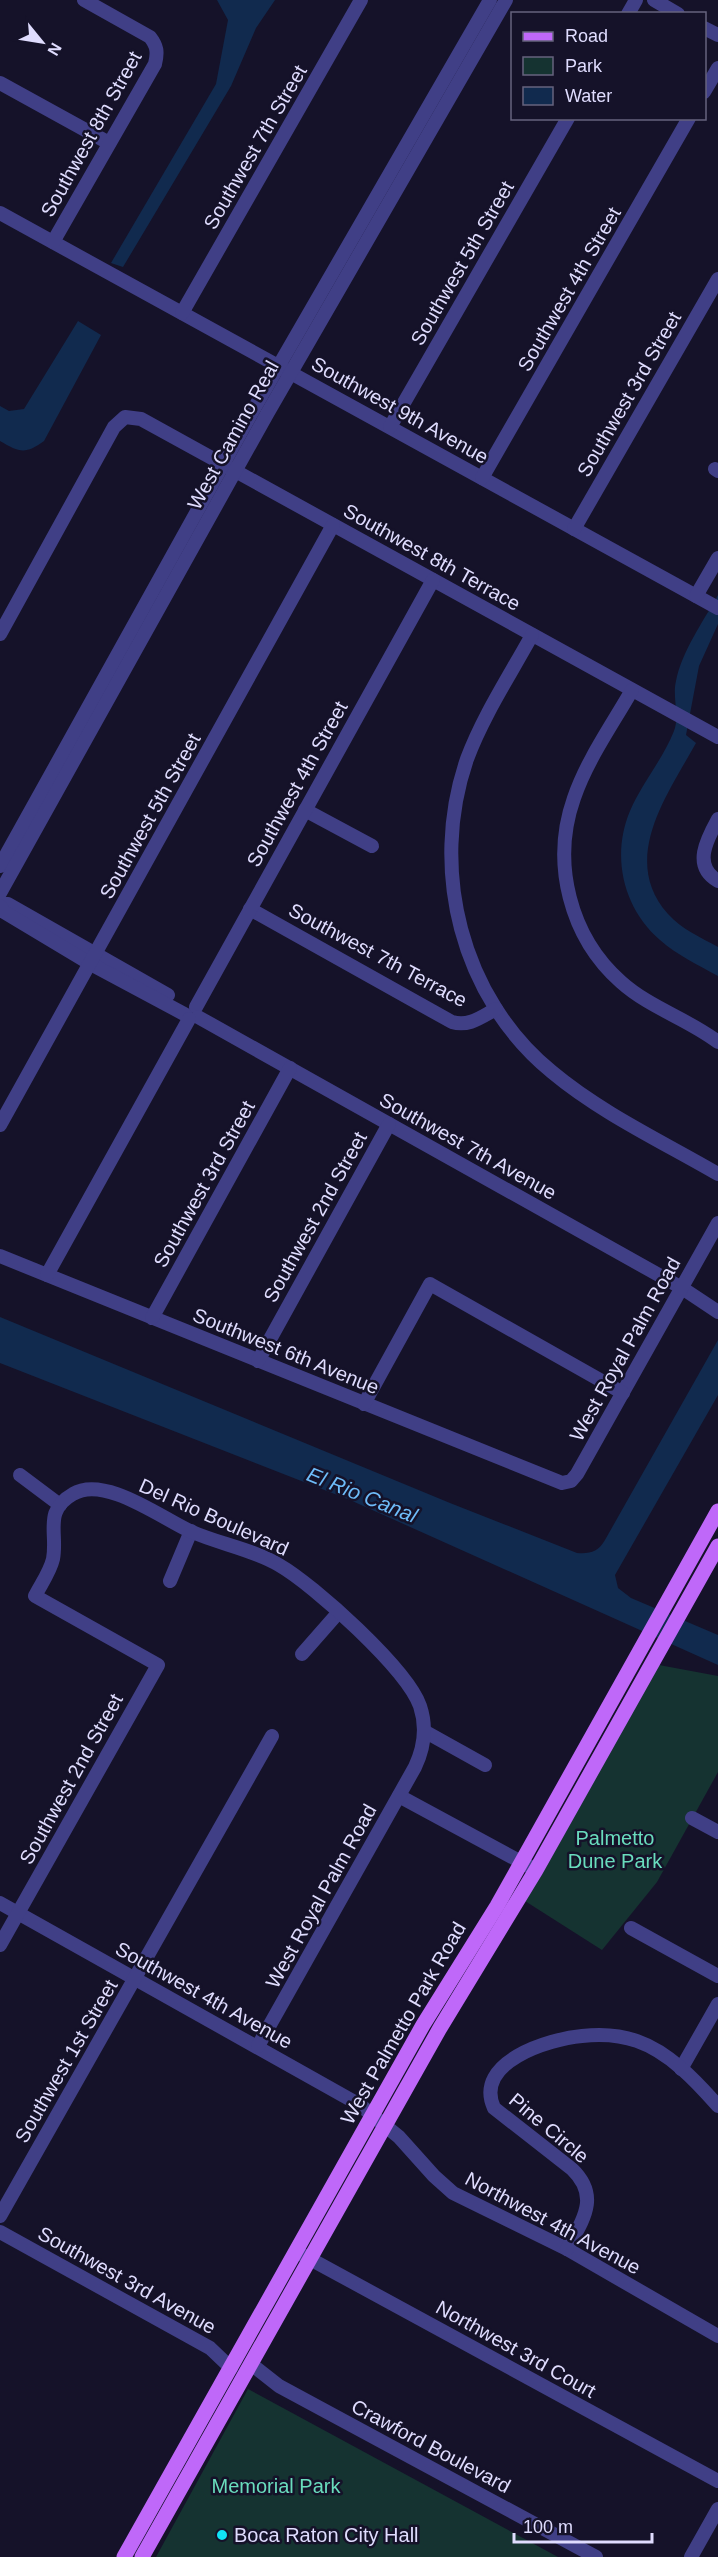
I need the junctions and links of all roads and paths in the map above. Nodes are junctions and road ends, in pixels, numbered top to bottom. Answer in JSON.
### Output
{"nodes":[{"id":1,"x":84,"y":0,"type":"edge"},
{"id":2,"x":361,"y":0,"type":"edge"},
{"id":3,"x":490,"y":0,"type":"edge"},
{"id":4,"x":506,"y":0,"type":"edge"},
{"id":5,"x":654,"y":0,"type":"edge"},
{"id":6,"x":675,"y":12,"type":"edge"},
{"id":7,"x":718,"y":68,"type":"edge"},
{"id":8,"x":0,"y":83,"type":"edge"},
{"id":9,"x":706,"y":90,"type":"edge"},
{"id":10,"x":567,"y":120,"type":"edge"},
{"id":11,"x":688,"y":120,"type":"edge"},
{"id":12,"x":110,"y":143,"type":"junction"},
{"id":13,"x":411,"y":151,"type":"junction"},
{"id":14,"x":0,"y":213,"type":"edge"},
{"id":15,"x":53,"y":242,"type":"junction"},
{"id":16,"x":718,"y":279,"type":"edge"},
{"id":17,"x":182,"y":312,"type":"junction"},
{"id":18,"x":285,"y":369,"type":"junction"},
{"id":19,"x":390,"y":427,"type":"junction"},
{"id":20,"x":229,"y":468,"type":"junction"},
{"id":21,"x":482,"y":478,"type":"junction"},
{"id":22,"x":333,"y":525,"type":"junction"},
{"id":23,"x":574,"y":529,"type":"junction"},
{"id":24,"x":718,"y":558,"type":"edge"},
{"id":25,"x":433,"y":580,"type":"junction"},
{"id":26,"x":696,"y":596,"type":"junction"},
{"id":27,"x":715,"y":606,"type":"edge"},
{"id":28,"x":0,"y":634,"type":"edge"},
{"id":29,"x":532,"y":635,"type":"junction"},
{"id":30,"x":115,"y":673,"type":"junction"},
{"id":31,"x":632,"y":690,"type":"junction"},
{"id":32,"x":718,"y":737,"type":"edge"},
{"id":33,"x":305,"y":810,"type":"junction"},
{"id":34,"x":718,"y":819,"type":"edge"},
{"id":35,"x":372,"y":846,"type":"dead end"},
{"id":36,"x":0,"y":866,"type":"edge"},
{"id":37,"x":718,"y":881,"type":"edge"},
{"id":38,"x":0,"y":893,"type":"edge"},
{"id":39,"x":0,"y":905,"type":"edge"},
{"id":40,"x":250,"y":909,"type":"junction"},
{"id":41,"x":92,"y":958,"type":"junction"},
{"id":42,"x":496,"y":1009,"type":"junction"},
{"id":43,"x":191,"y":1013,"type":"junction"},
{"id":44,"x":718,"y":1042,"type":"edge"},
{"id":45,"x":291,"y":1068,"type":"junction"},
{"id":46,"x":389,"y":1124,"type":"junction"},
{"id":47,"x":0,"y":1125,"type":"edge"},
{"id":48,"x":718,"y":1174,"type":"edge"},
{"id":49,"x":718,"y":1223,"type":"edge"},
{"id":50,"x":0,"y":1256,"type":"edge"},
{"id":51,"x":47,"y":1275,"type":"junction"},
{"id":52,"x":682,"y":1288,"type":"junction"},
{"id":53,"x":718,"y":1312,"type":"edge"},
{"id":54,"x":152,"y":1318,"type":"junction"},
{"id":55,"x":258,"y":1361,"type":"junction"},
{"id":56,"x":623,"y":1393,"type":"junction"},
{"id":57,"x":364,"y":1404,"type":"junction"},
{"id":58,"x":20,"y":1475,"type":"dead end"},
{"id":59,"x":558,"y":1482,"type":"joint"},
{"id":60,"x":60,"y":1505,"type":"junction"},
{"id":61,"x":718,"y":1511,"type":"edge"},
{"id":62,"x":191,"y":1531,"type":"junction"},
{"id":63,"x":718,"y":1546,"type":"edge"},
{"id":64,"x":170,"y":1581,"type":"dead end"},
{"id":65,"x":338,"y":1613,"type":"junction"},
{"id":66,"x":302,"y":1654,"type":"dead end"},
{"id":67,"x":424,"y":1731,"type":"junction"},
{"id":68,"x":273,"y":1737,"type":"dead end"},
{"id":69,"x":485,"y":1764,"type":"dead end"},
{"id":70,"x":399,"y":1796,"type":"junction"},
{"id":71,"x":692,"y":1818,"type":"dead end"},
{"id":72,"x":718,"y":1832,"type":"edge"},
{"id":73,"x":521,"y":1863,"type":"junction"},
{"id":74,"x":536,"y":1870,"type":"junction"},
{"id":75,"x":0,"y":1904,"type":"edge"},
{"id":76,"x":18,"y":1913,"type":"junction"},
{"id":77,"x":631,"y":1928,"type":"dead end"},
{"id":78,"x":0,"y":1945,"type":"edge"},
{"id":79,"x":718,"y":1976,"type":"edge"},
{"id":80,"x":135,"y":1978,"type":"junction"},
{"id":81,"x":718,"y":2004,"type":"edge"},
{"id":82,"x":258,"y":2046,"type":"junction"},
{"id":83,"x":681,"y":2069,"type":"junction"},
{"id":84,"x":718,"y":2106,"type":"edge"},
{"id":85,"x":373,"y":2115,"type":"junction"},
{"id":86,"x":386,"y":2125,"type":"junction"},
{"id":87,"x":0,"y":2216,"type":"edge"},
{"id":88,"x":0,"y":2232,"type":"edge"},
{"id":89,"x":567,"y":2249,"type":"junction"},
{"id":90,"x":296,"y":2251,"type":"junction"},
{"id":91,"x":310,"y":2259,"type":"junction"},
{"id":92,"x":254,"y":2326,"type":"junction"},
{"id":93,"x":718,"y":2336,"type":"edge"},
{"id":94,"x":251,"y":2364,"type":"junction"},
{"id":95,"x":231,"y":2368,"type":"junction"},
{"id":96,"x":231,"y":2399,"type":"junction"},
{"id":97,"x":718,"y":2481,"type":"edge"},
{"id":98,"x":718,"y":2509,"type":"edge"},
{"id":99,"x":124,"y":2557,"type":"edge"},
{"id":100,"x":142,"y":2557,"type":"edge"},
{"id":101,"x":596,"y":2557,"type":"edge"},
{"id":102,"x":691,"y":2557,"type":"edge"}],
"edges":[{"from":1,"to":12,"type":"street","name":"Southwest 8th Street"},
{"from":2,"to":17,"type":"street","name":"Southwest 7th Street"},
{"from":3,"to":13,"type":"street","name":"West Camino Real"},
{"from":4,"to":13,"type":"street","name":"West Camino Real"},
{"from":5,"to":6,"type":"street"},
{"from":7,"to":9,"type":"street"},
{"from":8,"to":12,"type":"street"},
{"from":10,"to":19,"type":"street","name":"Southwest 5th Street"},
{"from":11,"to":21,"type":"street","name":"Southwest 4th Street"},
{"from":12,"to":15,"type":"street","name":"Southwest 8th Street"},
{"from":13,"to":18,"type":"street","name":"West Camino Real"},
{"from":14,"to":15,"type":"street","name":"Southwest 9th Avenue"},
{"from":15,"to":17,"type":"street","name":"Southwest 9th Avenue"},
{"from":16,"to":23,"type":"street","name":"Southwest 3rd Street"},
{"from":17,"to":18,"type":"street","name":"Southwest 9th Avenue"},
{"from":18,"to":19,"type":"street","name":"Southwest 9th Avenue"},
{"from":18,"to":20,"type":"street","name":"West Camino Real"},
{"from":19,"to":21,"type":"street","name":"Southwest 9th Avenue"},
{"from":20,"to":22,"type":"street","name":"Southwest 8th Terrace"},
{"from":20,"to":28,"type":"street","name":"Southwest 8th Terrace"},
{"from":20,"to":30,"type":"street","name":"West Camino Real"},
{"from":21,"to":23,"type":"street","name":"Southwest 9th Avenue"},
{"from":22,"to":25,"type":"street","name":"Southwest 8th Terrace"},
{"from":22,"to":41,"type":"street","name":"Southwest 5th Street"},
{"from":23,"to":26,"type":"street","name":"Southwest 9th Avenue"},
{"from":24,"to":26,"type":"street"},
{"from":25,"to":29,"type":"street","name":"Southwest 8th Terrace"},
{"from":25,"to":33,"type":"street","name":"Southwest 4th Street"},
{"from":26,"to":27,"type":"street","name":"Southwest 9th Avenue"},
{"from":29,"to":31,"type":"street","name":"Southwest 8th Terrace"},
{"from":29,"to":42,"type":"street"},
{"from":30,"to":36,"type":"street","name":"West Camino Real"},
{"from":30,"to":38,"type":"street","name":"West Camino Real"},
{"from":31,"to":32,"type":"street","name":"Southwest 8th Terrace"},
{"from":31,"to":44,"type":"street"},
{"from":33,"to":35,"type":"street"},
{"from":33,"to":40,"type":"street","name":"Southwest 4th Street"},
{"from":34,"to":37,"type":"street"},
{"from":39,"to":41,"type":"street","name":"Southwest 7th Avenue"},
{"from":40,"to":42,"type":"street","name":"Southwest 7th Terrace"},
{"from":40,"to":43,"type":"street","name":"Southwest 4th Street"},
{"from":41,"to":43,"type":"street","name":"Southwest 7th Avenue"},
{"from":41,"to":47,"type":"street","name":"Southwest 5th Street"},
{"from":42,"to":48,"type":"street"},
{"from":43,"to":45,"type":"street","name":"Southwest 7th Avenue"},
{"from":43,"to":51,"type":"street","name":"Southwest 4th Street"},
{"from":45,"to":46,"type":"street","name":"Southwest 7th Avenue"},
{"from":45,"to":54,"type":"street","name":"Southwest 3rd Street"},
{"from":46,"to":52,"type":"street","name":"Southwest 7th Avenue"},
{"from":46,"to":55,"type":"street","name":"Southwest 2nd Street"},
{"from":49,"to":52,"type":"street","name":"West Royal Palm Road"},
{"from":50,"to":51,"type":"street","name":"Southwest 6th Avenue"},
{"from":51,"to":54,"type":"street","name":"Southwest 6th Avenue"},
{"from":52,"to":53,"type":"street","name":"Southwest 7th Avenue"},
{"from":52,"to":56,"type":"street","name":"West Royal Palm Road"},
{"from":54,"to":55,"type":"street","name":"Southwest 6th Avenue"},
{"from":55,"to":57,"type":"street","name":"Southwest 6th Avenue"},
{"from":56,"to":57,"type":"street"},
{"from":56,"to":59,"type":"street","name":"West Royal Palm Road"},
{"from":57,"to":59,"type":"street","name":"Southwest 6th Avenue"},
{"from":58,"to":60,"type":"street"},
{"from":60,"to":62,"type":"street","name":"Del Rio Boulevard"},
{"from":60,"to":76,"type":"street","name":"Southwest 2nd Street"},
{"from":61,"to":73,"type":"main road","name":"West Palmetto Park Road"},
{"from":62,"to":64,"type":"street"},
{"from":62,"to":65,"type":"street","name":"Del Rio Boulevard"},
{"from":63,"to":74,"type":"main road","name":"West Palmetto Park Road"},
{"from":65,"to":66,"type":"street"},
{"from":65,"to":67,"type":"street","name":"Del Rio Boulevard"},
{"from":67,"to":69,"type":"street"},
{"from":67,"to":70,"type":"street","name":"Del Rio Boulevard"},
{"from":68,"to":80,"type":"street","name":"Southwest 1st Street"},
{"from":70,"to":73,"type":"street"},
{"from":70,"to":82,"type":"street","name":"West Royal Palm Road"},
{"from":71,"to":72,"type":"street"},
{"from":73,"to":74,"type":"street"},
{"from":73,"to":85,"type":"main road","name":"West Palmetto Park Road"},
{"from":74,"to":86,"type":"main road","name":"West Palmetto Park Road"},
{"from":75,"to":76,"type":"street","name":"Southwest 4th Avenue"},
{"from":76,"to":78,"type":"street","name":"Southwest 2nd Street"},
{"from":76,"to":80,"type":"street","name":"Southwest 4th Avenue"},
{"from":77,"to":79,"type":"street"},
{"from":80,"to":82,"type":"street","name":"Southwest 4th Avenue"},
{"from":80,"to":87,"type":"street","name":"Southwest 1st Street"},
{"from":81,"to":83,"type":"street"},
{"from":82,"to":85,"type":"street","name":"Southwest 4th Avenue"},
{"from":83,"to":84,"type":"street","name":"Pine Circle"},
{"from":83,"to":89,"type":"street","name":"Pine Circle"},
{"from":85,"to":86,"type":"street","name":"Southwest 4th Avenue"},
{"from":85,"to":90,"type":"main road","name":"West Palmetto Park Road"},
{"from":86,"to":89,"type":"street","name":"Northwest 4th Avenue"},
{"from":86,"to":91,"type":"main road","name":"West Palmetto Park Road"},
{"from":88,"to":95,"type":"street","name":"Southwest 3rd Avenue"},
{"from":89,"to":93,"type":"street","name":"Northwest 4th Avenue"},
{"from":90,"to":91,"type":"street","name":"Northwest 3rd Court"},
{"from":90,"to":92,"type":"main road","name":"West Palmetto Park Road"},
{"from":91,"to":94,"type":"main road","name":"West Palmetto Park Road"},
{"from":91,"to":97,"type":"street","name":"Northwest 3rd Court"},
{"from":92,"to":94,"type":"main road"},
{"from":92,"to":95,"type":"main road","name":"West Palmetto Park Road"},
{"from":94,"to":96,"type":"main road","name":"West Palmetto Park Road"},
{"from":94,"to":101,"type":"street","name":"Crawford Boulevard"},
{"from":95,"to":96,"type":"main road"},
{"from":95,"to":99,"type":"main road","name":"West Palmetto Park Road"},
{"from":96,"to":100,"type":"main road","name":"West Palmetto Park Road"},
{"from":98,"to":102,"type":"street"}]}
